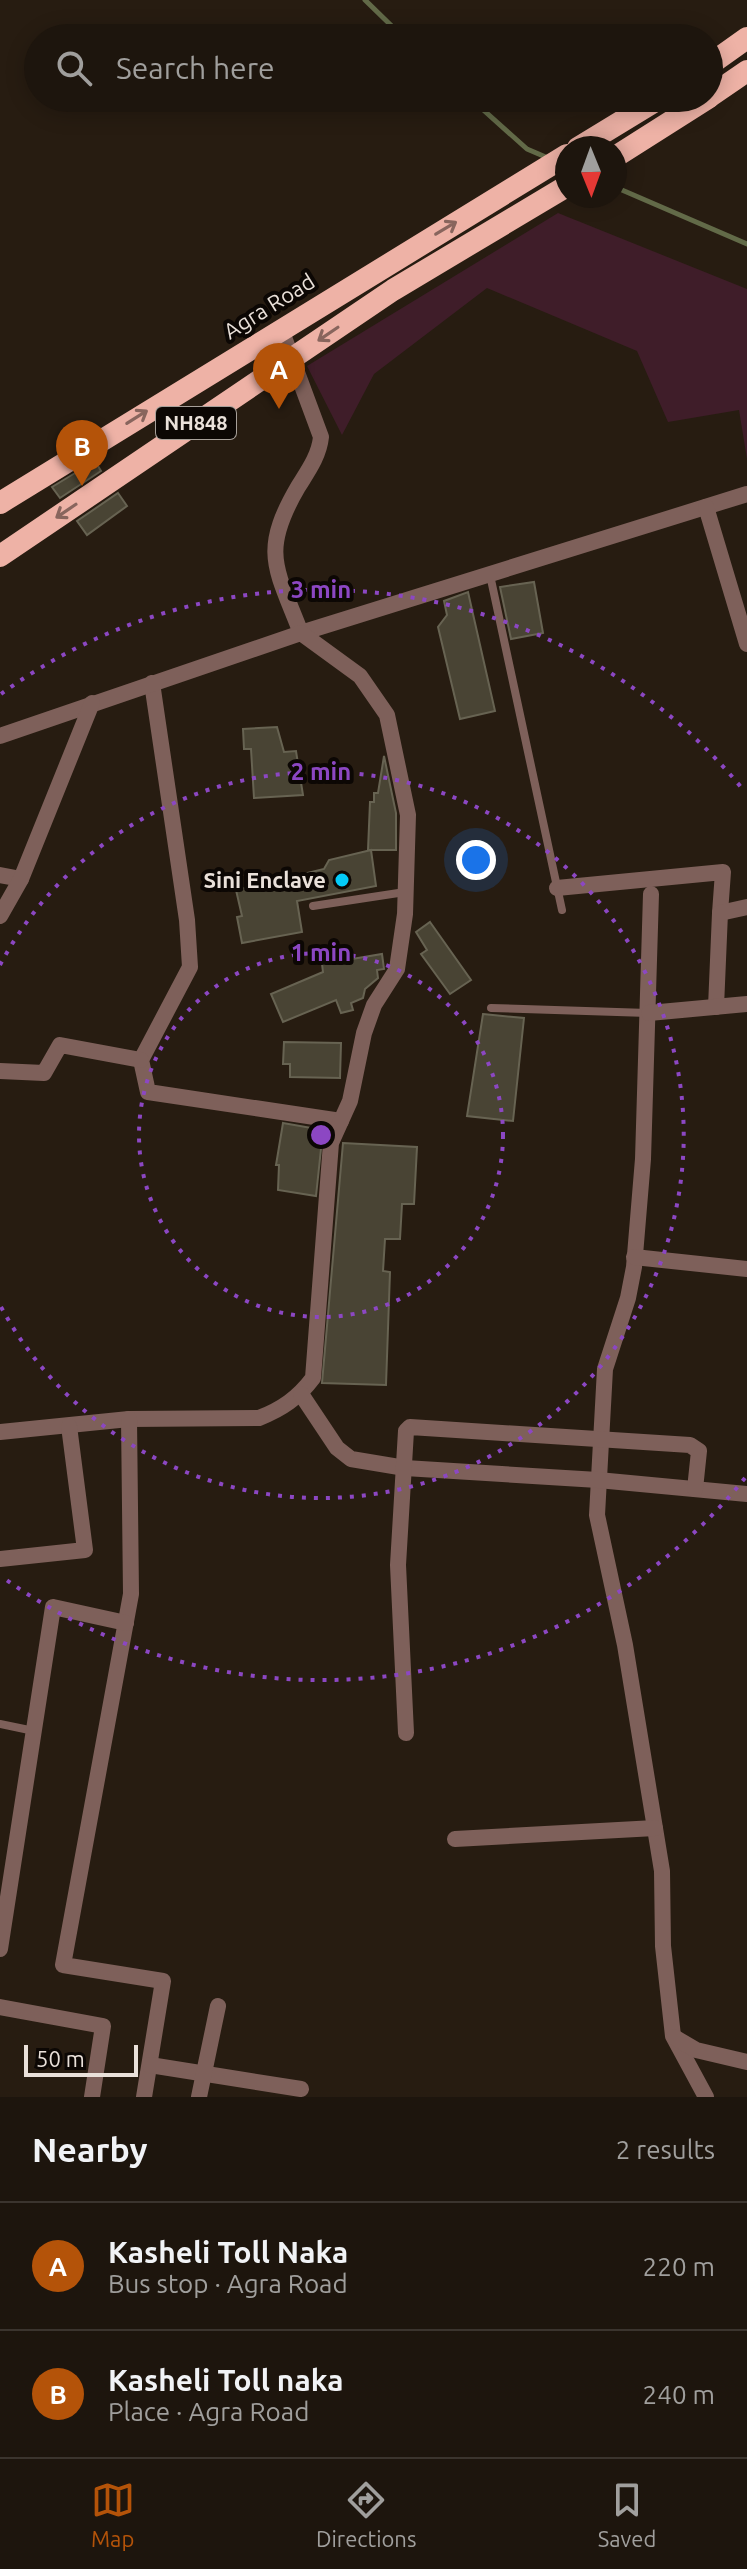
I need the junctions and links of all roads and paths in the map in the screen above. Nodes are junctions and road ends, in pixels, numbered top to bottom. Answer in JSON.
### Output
{"nodes":[{"id":1,"x":747,"y":38,"type":"edge"},
{"id":2,"x":723,"y":55,"type":"edge"},
{"id":3,"x":747,"y":71,"type":"edge"},
{"id":4,"x":723,"y":88,"type":"edge"},
{"id":5,"x":637,"y":112,"type":"edge"},
{"id":6,"x":688,"y":112,"type":"edge"},
{"id":7,"x":598,"y":136,"type":"edge"},
{"id":8,"x":627,"y":150,"type":"edge"},
{"id":9,"x":555,"y":162,"type":"edge"},
{"id":10,"x":555,"y":193,"type":"edge"},
{"id":11,"x":281,"y":329,"type":"junction"},
{"id":12,"x":294,"y":357,"type":"junction"},
{"id":13,"x":747,"y":494,"type":"edge"},
{"id":14,"x":0,"y":503,"type":"edge"},
{"id":15,"x":706,"y":507,"type":"junction"},
{"id":16,"x":0,"y":556,"type":"edge"},
{"id":17,"x":490,"y":574,"type":"junction"},
{"id":18,"x":744,"y":625,"type":"edge"},
{"id":19,"x":301,"y":633,"type":"junction"},
{"id":20,"x":747,"y":644,"type":"edge"},
{"id":21,"x":152,"y":683,"type":"junction"},
{"id":22,"x":92,"y":703,"type":"junction"},
{"id":23,"x":0,"y":736,"type":"edge"},
{"id":24,"x":0,"y":875,"type":"edge"},
{"id":25,"x":21,"y":879,"type":"junction"},
{"id":26,"x":557,"y":888,"type":"junction"},
{"id":27,"x":405,"y":892,"type":"junction"},
{"id":28,"x":651,"y":894,"type":"dead end"},
{"id":29,"x":313,"y":906,"type":"dead end"},
{"id":30,"x":747,"y":907,"type":"edge"},
{"id":31,"x":562,"y":910,"type":"dead end"},
{"id":32,"x":720,"y":913,"type":"junction"},
{"id":33,"x":0,"y":916,"type":"edge"},
{"id":34,"x":747,"y":1004,"type":"edge"},
{"id":35,"x":716,"y":1007,"type":"junction"},
{"id":36,"x":491,"y":1008,"type":"dead end"},
{"id":37,"x":649,"y":1013,"type":"junction"},
{"id":38,"x":141,"y":1060,"type":"junction"},
{"id":39,"x":0,"y":1071,"type":"edge"},
{"id":40,"x":341,"y":1121,"type":"junction"},
{"id":41,"x":634,"y":1257,"type":"junction"},
{"id":42,"x":747,"y":1269,"type":"edge"},
{"id":43,"x":301,"y":1394,"type":"junction"},
{"id":44,"x":129,"y":1419,"type":"junction"},
{"id":45,"x":69,"y":1426,"type":"junction"},
{"id":46,"x":0,"y":1432,"type":"edge"},
{"id":47,"x":599,"y":1439,"type":"junction"},
{"id":48,"x":405,"y":1468,"type":"junction"},
{"id":49,"x":598,"y":1480,"type":"junction"},
{"id":50,"x":695,"y":1489,"type":"junction"},
{"id":51,"x":747,"y":1494,"type":"edge"},
{"id":52,"x":0,"y":1559,"type":"edge"},
{"id":53,"x":126,"y":1623,"type":"junction"},
{"id":54,"x":0,"y":1724,"type":"edge"},
{"id":55,"x":34,"y":1731,"type":"junction"},
{"id":56,"x":406,"y":1733,"type":"dead end"},
{"id":57,"x":655,"y":1828,"type":"junction"},
{"id":58,"x":455,"y":1839,"type":"dead end"},
{"id":59,"x":0,"y":1949,"type":"edge"},
{"id":60,"x":218,"y":2006,"type":"dead end"},
{"id":61,"x":0,"y":2007,"type":"edge"},
{"id":62,"x":673,"y":2036,"type":"junction"},
{"id":63,"x":747,"y":2062,"type":"edge"},
{"id":64,"x":150,"y":2065,"type":"junction"},
{"id":65,"x":204,"y":2073,"type":"junction"},
{"id":66,"x":301,"y":2089,"type":"dead end"},
{"id":67,"x":92,"y":2097,"type":"edge"},
{"id":68,"x":144,"y":2097,"type":"edge"},
{"id":69,"x":199,"y":2097,"type":"edge"},
{"id":70,"x":706,"y":2097,"type":"edge"}],
"edges":[{"from":1,"to":2,"type":"highway"},
{"from":3,"to":4,"type":"highway"},
{"from":5,"to":7,"type":"highway"},
{"from":6,"to":8,"type":"highway"},
{"from":11,"to":9,"type":"highway","name":"Agra Road","number":"NH848","one_way":true},
{"from":10,"to":12,"type":"highway","number":"NH848","one_way":true},
{"from":11,"to":12,"type":"street"},
{"from":14,"to":11,"type":"highway","name":"Agra Road","number":"NH848","one_way":true},
{"from":12,"to":16,"type":"highway","number":"NH848","one_way":true},
{"from":12,"to":19,"type":"street"},
{"from":13,"to":15,"type":"street"},
{"from":15,"to":17,"type":"street"},
{"from":15,"to":18,"type":"street"},
{"from":17,"to":19,"type":"street"},
{"from":17,"to":26,"type":"lane"},
{"from":18,"to":20,"type":"street"},
{"from":19,"to":21,"type":"street"},
{"from":19,"to":27,"type":"street"},
{"from":21,"to":22,"type":"street"},
{"from":21,"to":38,"type":"street"},
{"from":22,"to":23,"type":"street"},
{"from":22,"to":25,"type":"street"},
{"from":24,"to":25,"type":"street"},
{"from":25,"to":33,"type":"street"},
{"from":26,"to":31,"type":"lane"},
{"from":26,"to":32,"type":"street"},
{"from":27,"to":29,"type":"lane"},
{"from":27,"to":40,"type":"street"},
{"from":28,"to":37,"type":"street"},
{"from":30,"to":32,"type":"street"},
{"from":32,"to":35,"type":"street"},
{"from":34,"to":35,"type":"street"},
{"from":35,"to":37,"type":"street"},
{"from":36,"to":37,"type":"lane"},
{"from":37,"to":41,"type":"street"},
{"from":38,"to":39,"type":"street"},
{"from":38,"to":40,"type":"street"},
{"from":40,"to":43,"type":"street"},
{"from":41,"to":42,"type":"street"},
{"from":41,"to":47,"type":"street"},
{"from":43,"to":44,"type":"street"},
{"from":43,"to":48,"type":"street"},
{"from":44,"to":45,"type":"street"},
{"from":44,"to":53,"type":"street"},
{"from":45,"to":46,"type":"street"},
{"from":45,"to":52,"type":"street"},
{"from":47,"to":48,"type":"street"},
{"from":47,"to":49,"type":"street"},
{"from":47,"to":50,"type":"street"},
{"from":48,"to":49,"type":"street"},
{"from":48,"to":56,"type":"street"},
{"from":49,"to":50,"type":"street"},
{"from":49,"to":57,"type":"street"},
{"from":50,"to":51,"type":"street"},
{"from":53,"to":55,"type":"street"},
{"from":53,"to":64,"type":"street"},
{"from":54,"to":55,"type":"lane"},
{"from":55,"to":59,"type":"street"},
{"from":57,"to":58,"type":"street"},
{"from":57,"to":62,"type":"street"},
{"from":60,"to":65,"type":"street"},
{"from":61,"to":67,"type":"street"},
{"from":62,"to":63,"type":"street"},
{"from":62,"to":70,"type":"street"},
{"from":64,"to":65,"type":"street"},
{"from":64,"to":68,"type":"street"},
{"from":65,"to":66,"type":"street"},
{"from":65,"to":69,"type":"street"}]}
